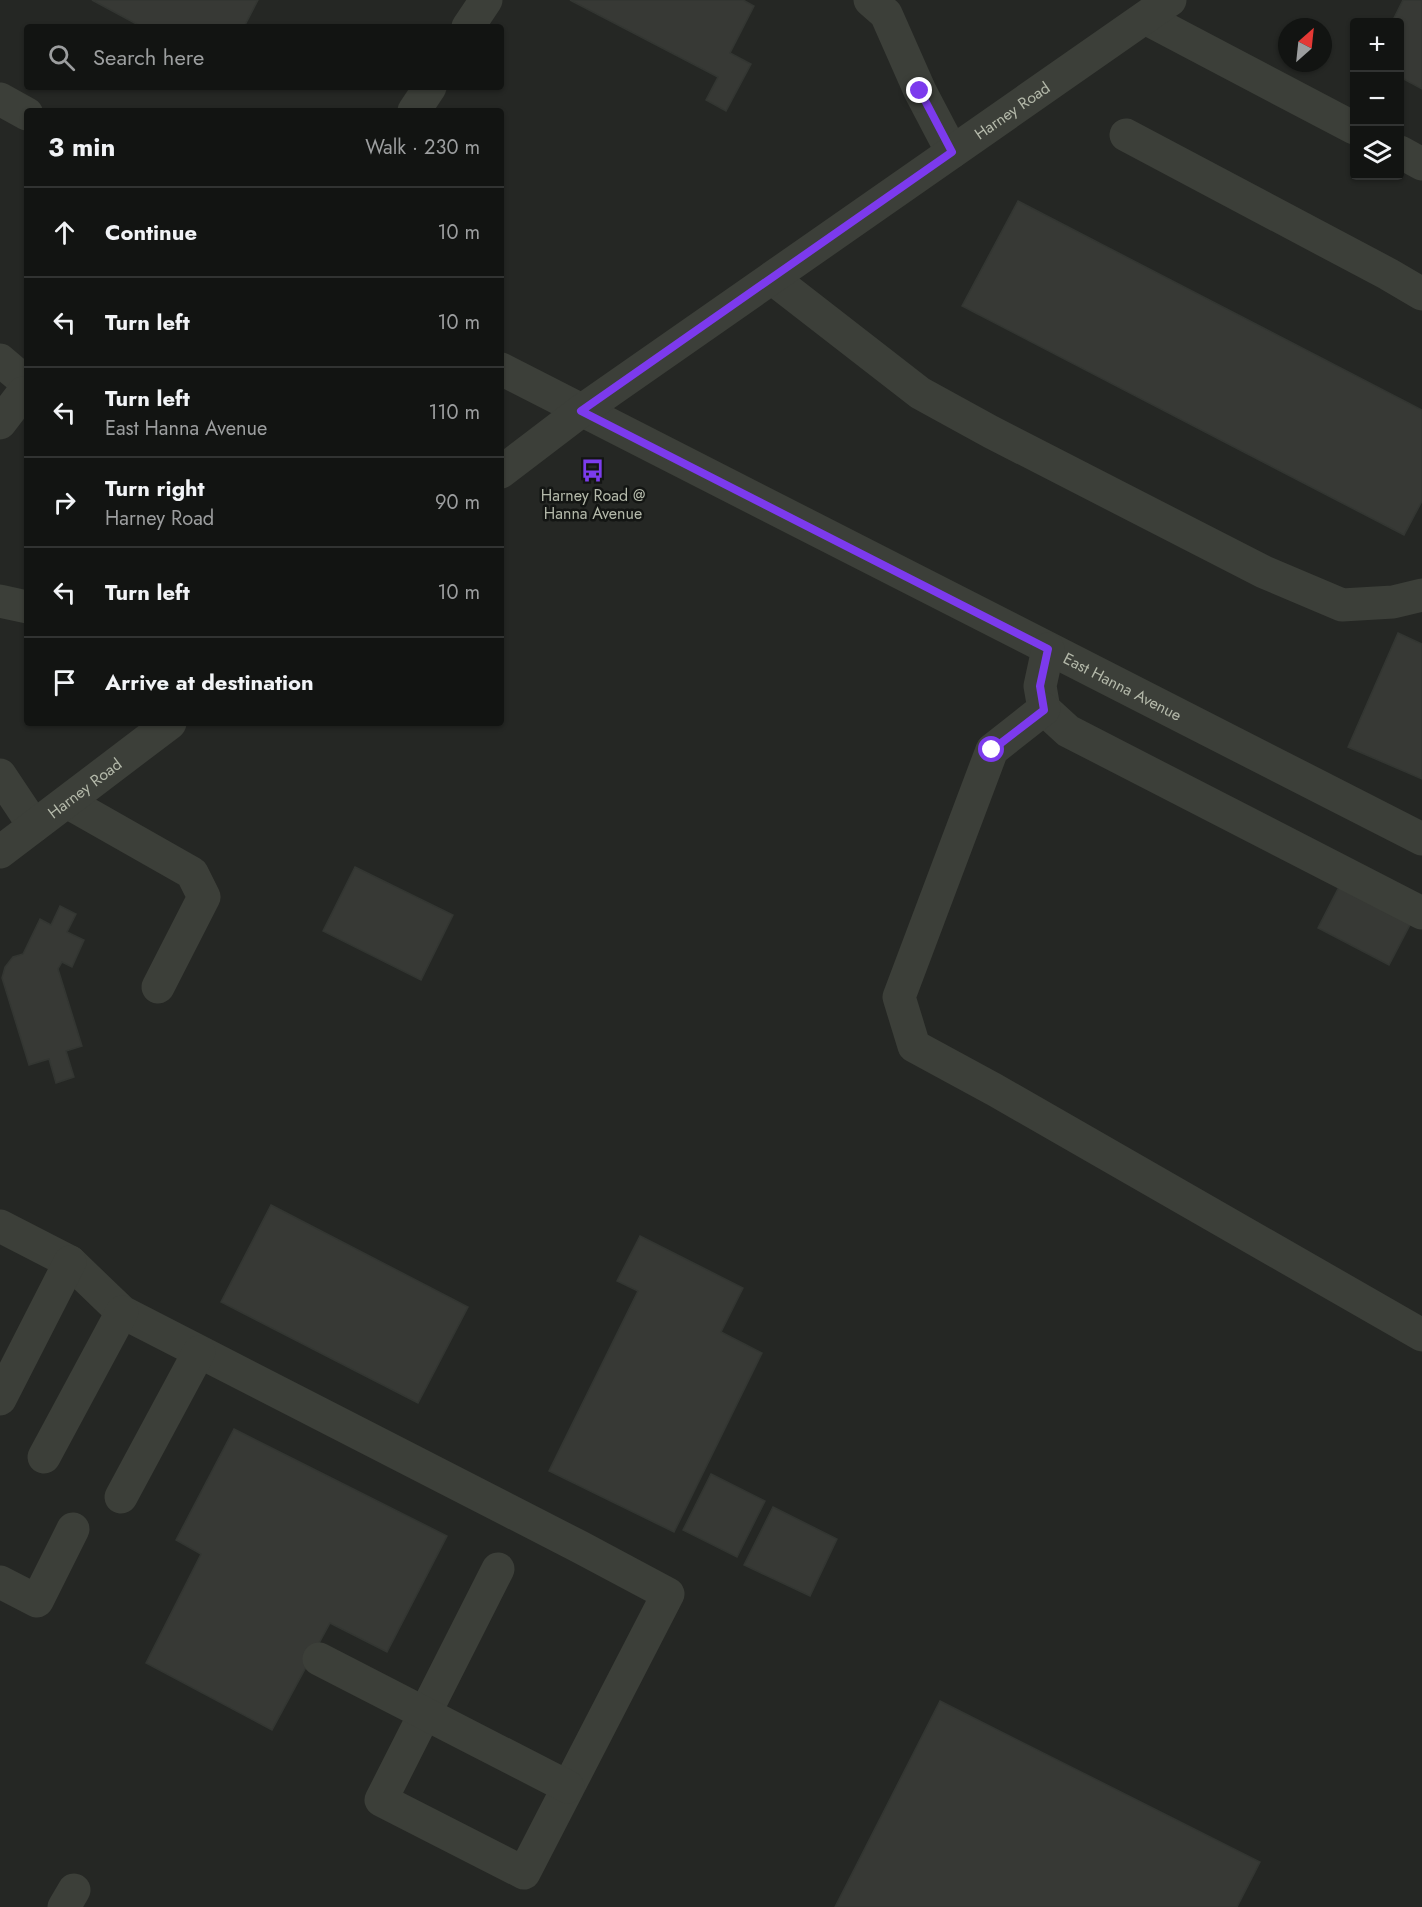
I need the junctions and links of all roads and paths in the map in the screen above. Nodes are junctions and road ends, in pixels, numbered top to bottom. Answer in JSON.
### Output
{"nodes":[{"id":1,"x":486,"y":0,"type":"edge"},
{"id":2,"x":870,"y":0,"type":"edge"},
{"id":3,"x":1157,"y":9,"type":"edge"},
{"id":4,"x":470,"y":24,"type":"edge"},
{"id":5,"x":428,"y":90,"type":"edge"},
{"id":6,"x":0,"y":99,"type":"edge"},
{"id":7,"x":416,"y":108,"type":"edge"},
{"id":8,"x":24,"y":112,"type":"edge"},
{"id":9,"x":1350,"y":127,"type":"edge"},
{"id":10,"x":1126,"y":135,"type":"dead end"},
{"id":11,"x":952,"y":152,"type":"junction"},
{"id":12,"x":1404,"y":154,"type":"edge"},
{"id":13,"x":1422,"y":164,"type":"edge"},
{"id":14,"x":772,"y":278,"type":"junction"},
{"id":15,"x":1422,"y":294,"type":"edge"},
{"id":16,"x":0,"y":360,"type":"edge"},
{"id":17,"x":504,"y":371,"type":"edge"},
{"id":18,"x":24,"y":380,"type":"edge"},
{"id":19,"x":24,"y":393,"type":"edge"},
{"id":20,"x":581,"y":411,"type":"junction"},
{"id":21,"x":0,"y":423,"type":"edge"},
{"id":22,"x":504,"y":470,"type":"edge"},
{"id":23,"x":1422,"y":595,"type":"edge"},
{"id":24,"x":0,"y":601,"type":"edge"},
{"id":25,"x":24,"y":606,"type":"edge"},
{"id":26,"x":1048,"y":649,"type":"junction"},
{"id":27,"x":1044,"y":710,"type":"junction"},
{"id":28,"x":166,"y":726,"type":"edge"},
{"id":29,"x":0,"y":775,"type":"edge"},
{"id":30,"x":67,"y":802,"type":"junction"},
{"id":31,"x":34,"y":826,"type":"junction"},
{"id":32,"x":1422,"y":839,"type":"edge"},
{"id":33,"x":0,"y":852,"type":"edge"},
{"id":34,"x":1422,"y":913,"type":"edge"},
{"id":35,"x":158,"y":987,"type":"dead end"},
{"id":36,"x":0,"y":1227,"type":"edge"},
{"id":37,"x":70,"y":1262,"type":"junction"},
{"id":38,"x":123,"y":1312,"type":"junction"},
{"id":39,"x":1422,"y":1335,"type":"edge"},
{"id":40,"x":12,"y":1347,"type":"edge"},
{"id":41,"x":199,"y":1352,"type":"junction"},
{"id":42,"x":0,"y":1399,"type":"edge"},
{"id":43,"x":44,"y":1457,"type":"dead end"},
{"id":44,"x":121,"y":1497,"type":"dead end"},
{"id":45,"x":73,"y":1529,"type":"dead end"},
{"id":46,"x":498,"y":1569,"type":"dead end"},
{"id":47,"x":0,"y":1582,"type":"edge"},
{"id":48,"x":319,"y":1659,"type":"dead end"},
{"id":49,"x":425,"y":1714,"type":"junction"},
{"id":50,"x":568,"y":1787,"type":"junction"}],
"edges":[{"from":1,"to":4,"type":"street"},
{"from":2,"to":11,"type":"street"},
{"from":3,"to":9,"type":"street"},
{"from":3,"to":11,"type":"street","name":"Harney Road"},
{"from":5,"to":7,"type":"street"},
{"from":6,"to":8,"type":"street"},
{"from":10,"to":15,"type":"street"},
{"from":11,"to":14,"type":"street","name":"Harney Road"},
{"from":12,"to":13,"type":"street"},
{"from":14,"to":20,"type":"street","name":"Harney Road"},
{"from":14,"to":23,"type":"street"},
{"from":16,"to":18,"type":"street"},
{"from":17,"to":20,"type":"street","name":"East Hanna Avenue"},
{"from":19,"to":21,"type":"street"},
{"from":20,"to":22,"type":"street","name":"Harney Road"},
{"from":20,"to":26,"type":"street","name":"East Hanna Avenue"},
{"from":24,"to":25,"type":"street"},
{"from":26,"to":27,"type":"street"},
{"from":26,"to":32,"type":"street","name":"East Hanna Avenue"},
{"from":27,"to":34,"type":"street"},
{"from":27,"to":39,"type":"street"},
{"from":28,"to":30,"type":"street","name":"Harney Road"},
{"from":29,"to":31,"type":"street"},
{"from":30,"to":31,"type":"street","name":"Harney Road"},
{"from":30,"to":35,"type":"street"},
{"from":31,"to":33,"type":"street","name":"Harney Road"},
{"from":36,"to":37,"type":"street"},
{"from":37,"to":38,"type":"street"},
{"from":37,"to":40,"type":"street"},
{"from":38,"to":41,"type":"street"},
{"from":38,"to":43,"type":"street"},
{"from":40,"to":42,"type":"street"},
{"from":41,"to":44,"type":"street"},
{"from":41,"to":50,"type":"street"},
{"from":45,"to":47,"type":"street"},
{"from":46,"to":49,"type":"street"},
{"from":48,"to":49,"type":"street"},
{"from":49,"to":50,"type":"street"},
{"from":49,"to":50,"type":"street"}]}
